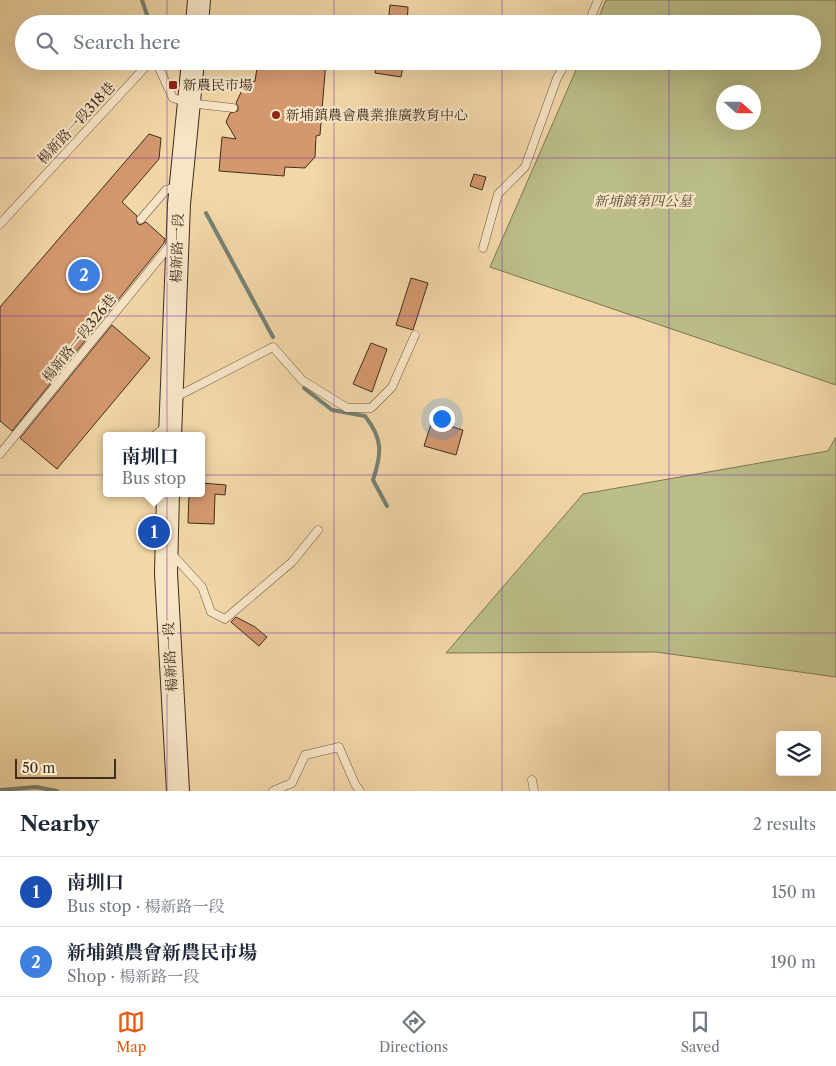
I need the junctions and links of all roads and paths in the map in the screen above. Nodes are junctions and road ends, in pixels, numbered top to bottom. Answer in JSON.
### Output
{"nodes":[{"id":1,"x":199,"y":0,"type":"edge"},
{"id":2,"x":598,"y":0,"type":"edge"},
{"id":3,"x":198,"y":15,"type":"edge"},
{"id":4,"x":592,"y":15,"type":"edge"},
{"id":5,"x":143,"y":70,"type":"edge"},
{"id":6,"x":160,"y":70,"type":"edge"},
{"id":7,"x":192,"y":70,"type":"edge"},
{"id":8,"x":562,"y":70,"type":"edge"},
{"id":9,"x":189,"y":102,"type":"junction"},
{"id":10,"x":233,"y":108,"type":"dead end"},
{"id":11,"x":181,"y":185,"type":"junction"},
{"id":12,"x":141,"y":219,"type":"dead end"},
{"id":13,"x":0,"y":224,"type":"edge"},
{"id":14,"x":177,"y":237,"type":"junction"},
{"id":15,"x":483,"y":248,"type":"dead end"},
{"id":16,"x":415,"y":335,"type":"dead end"},
{"id":17,"x":172,"y":399,"type":"junction"},
{"id":18,"x":164,"y":432,"type":"edge"},
{"id":19,"x":0,"y":454,"type":"edge"},
{"id":20,"x":168,"y":497,"type":"edge"},
{"id":21,"x":318,"y":530,"type":"dead end"},
{"id":22,"x":166,"y":548,"type":"junction"},
{"id":23,"x":532,"y":780,"type":"dead end"},
{"id":24,"x":178,"y":791,"type":"edge"},
{"id":25,"x":272,"y":791,"type":"edge"},
{"id":26,"x":360,"y":791,"type":"edge"},
{"id":27,"x":534,"y":791,"type":"edge"}],
"edges":[{"from":1,"to":3,"type":"main road"},
{"from":2,"to":4,"type":"lane"},
{"from":5,"to":13,"type":"lane","name":"楊新路一段318巷"},
{"from":6,"to":9,"type":"lane","name":"楊新路一段318巷"},
{"from":7,"to":9,"type":"main road","name":"楊新路一段"},
{"from":8,"to":15,"type":"lane"},
{"from":9,"to":10,"type":"lane"},
{"from":9,"to":11,"type":"main road","name":"楊新路一段"},
{"from":11,"to":12,"type":"lane"},
{"from":11,"to":14,"type":"main road","name":"楊新路一段"},
{"from":14,"to":17,"type":"main road","name":"楊新路一段"},
{"from":14,"to":19,"type":"lane","name":"楊新路一段326巷"},
{"from":16,"to":17,"type":"lane"},
{"from":17,"to":18,"type":"main road","name":"楊新路一段"},
{"from":20,"to":22,"type":"main road","name":"楊新路一段"},
{"from":21,"to":22,"type":"lane"},
{"from":22,"to":24,"type":"main road","name":"楊新路一段"},
{"from":23,"to":27,"type":"lane"},
{"from":25,"to":26,"type":"lane"}]}
